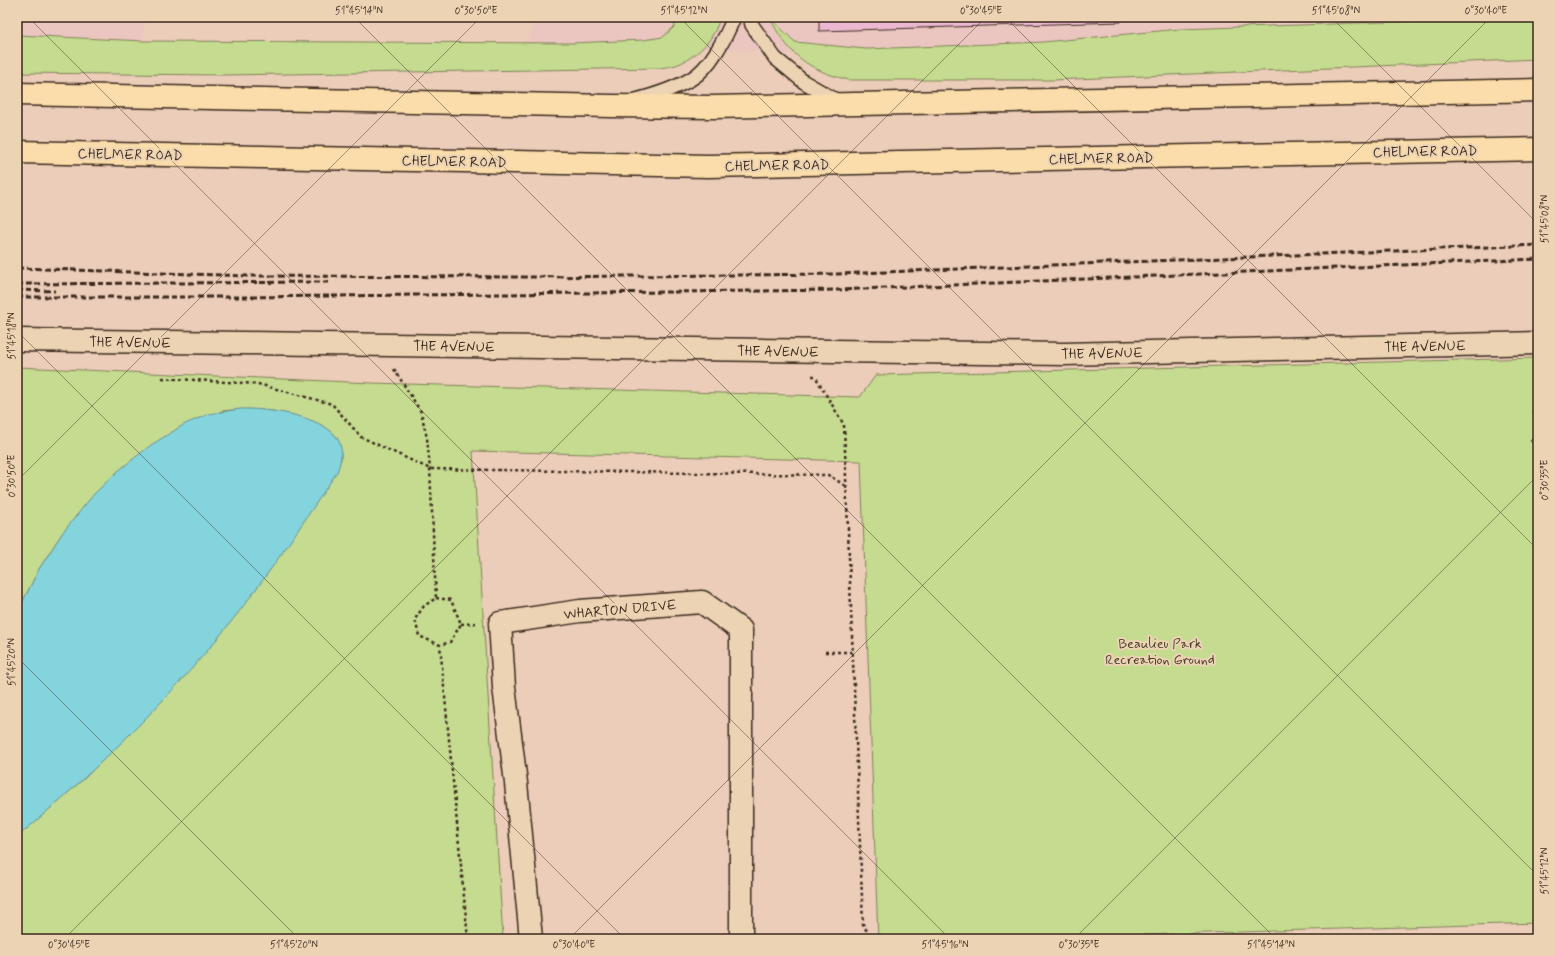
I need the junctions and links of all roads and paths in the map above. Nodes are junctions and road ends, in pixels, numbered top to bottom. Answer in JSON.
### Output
{"nodes":[{"id":1,"x":734,"y":17,"type":"edge"},
{"id":2,"x":750,"y":17,"type":"edge"},
{"id":3,"x":1538,"y":90,"type":"edge"},
{"id":4,"x":17,"y":94,"type":"edge"},
{"id":5,"x":842,"y":103,"type":"junction"},
{"id":6,"x":611,"y":106,"type":"junction"},
{"id":7,"x":1538,"y":149,"type":"edge"},
{"id":8,"x":17,"y":152,"type":"edge"},
{"id":9,"x":17,"y":340,"type":"edge"},
{"id":10,"x":1538,"y":343,"type":"edge"},
{"id":11,"x":390,"y":364,"type":"dead end"},
{"id":12,"x":807,"y":376,"type":"dead end"},
{"id":13,"x":162,"y":378,"type":"dead end"},
{"id":14,"x":430,"y":469,"type":"junction"},
{"id":15,"x":847,"y":486,"type":"junction"},
{"id":16,"x":436,"y":598,"type":"junction"},
{"id":17,"x":440,"y":645,"type":"junction"},
{"id":18,"x":825,"y":652,"type":"dead end"},
{"id":19,"x":853,"y":652,"type":"junction"},
{"id":20,"x":1538,"y":937,"type":"edge"},
{"id":21,"x":468,"y":939,"type":"edge"},
{"id":22,"x":531,"y":939,"type":"edge"},
{"id":23,"x":741,"y":939,"type":"edge"},
{"id":24,"x":870,"y":939,"type":"edge"},
{"id":25,"x":1488,"y":939,"type":"edge"}],
"edges":[{"from":1,"to":6,"type":"lane"},
{"from":2,"to":5,"type":"lane"},
{"from":3,"to":5,"type":"main road"},
{"from":4,"to":6,"type":"main road"},
{"from":5,"to":6,"type":"main road"},
{"from":7,"to":8,"type":"main road","name":"CHELMER ROAD"},
{"from":9,"to":10,"type":"street","name":"THE AVENUE"},
{"from":11,"to":14,"type":"path"},
{"from":12,"to":15,"type":"path"},
{"from":13,"to":14,"type":"path"},
{"from":14,"to":15,"type":"path"},
{"from":14,"to":16,"type":"path"},
{"from":15,"to":19,"type":"path"},
{"from":16,"to":17,"type":"path"},
{"from":16,"to":17,"type":"path"},
{"from":17,"to":21,"type":"path"},
{"from":18,"to":19,"type":"path"},
{"from":19,"to":24,"type":"path"},
{"from":20,"to":25,"type":"path"},
{"from":22,"to":23,"type":"street","name":"WHARTON DRIVE"}]}
